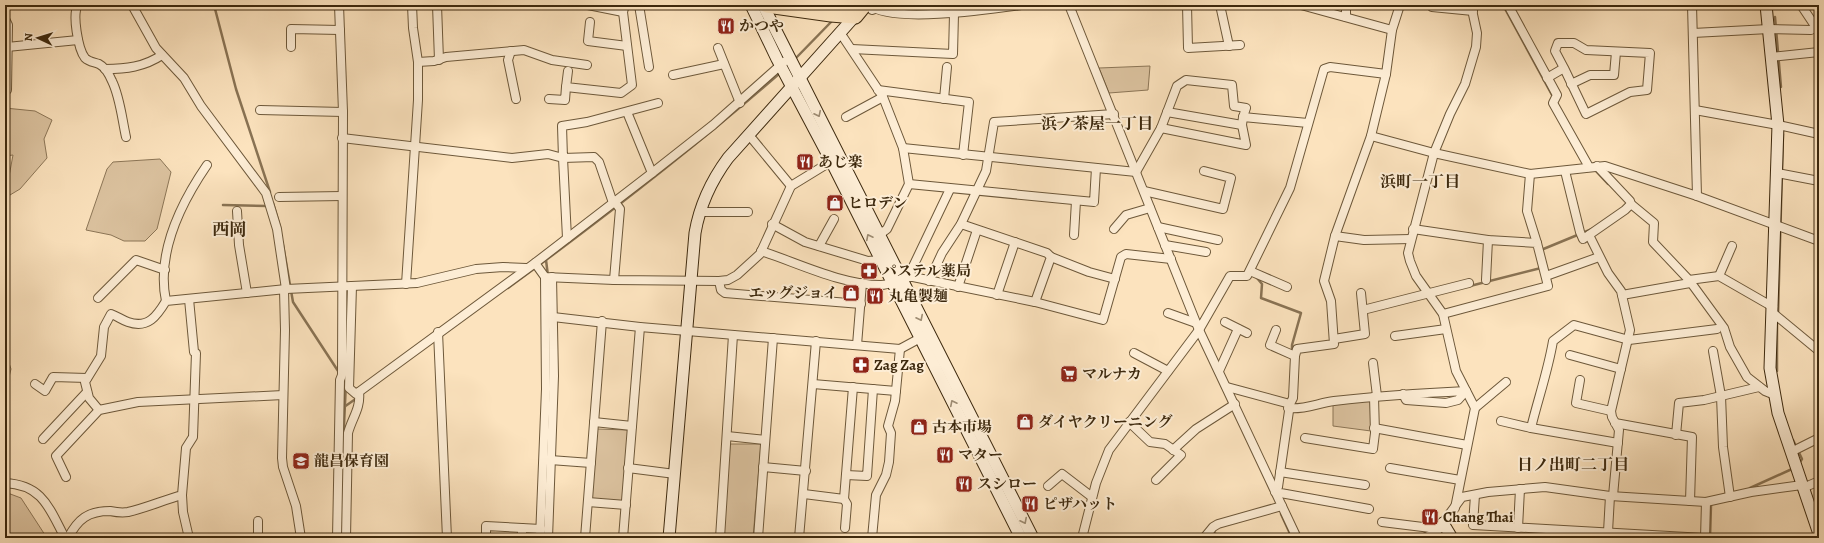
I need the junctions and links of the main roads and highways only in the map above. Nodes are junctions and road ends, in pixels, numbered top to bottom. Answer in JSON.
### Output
{"nodes":[{"id":1,"x":767,"y":5,"type":"edge"},
{"id":2,"x":849,"y":10,"type":"edge"}],
"edges":[{"from":1,"to":2,"type":"highway"}]}
